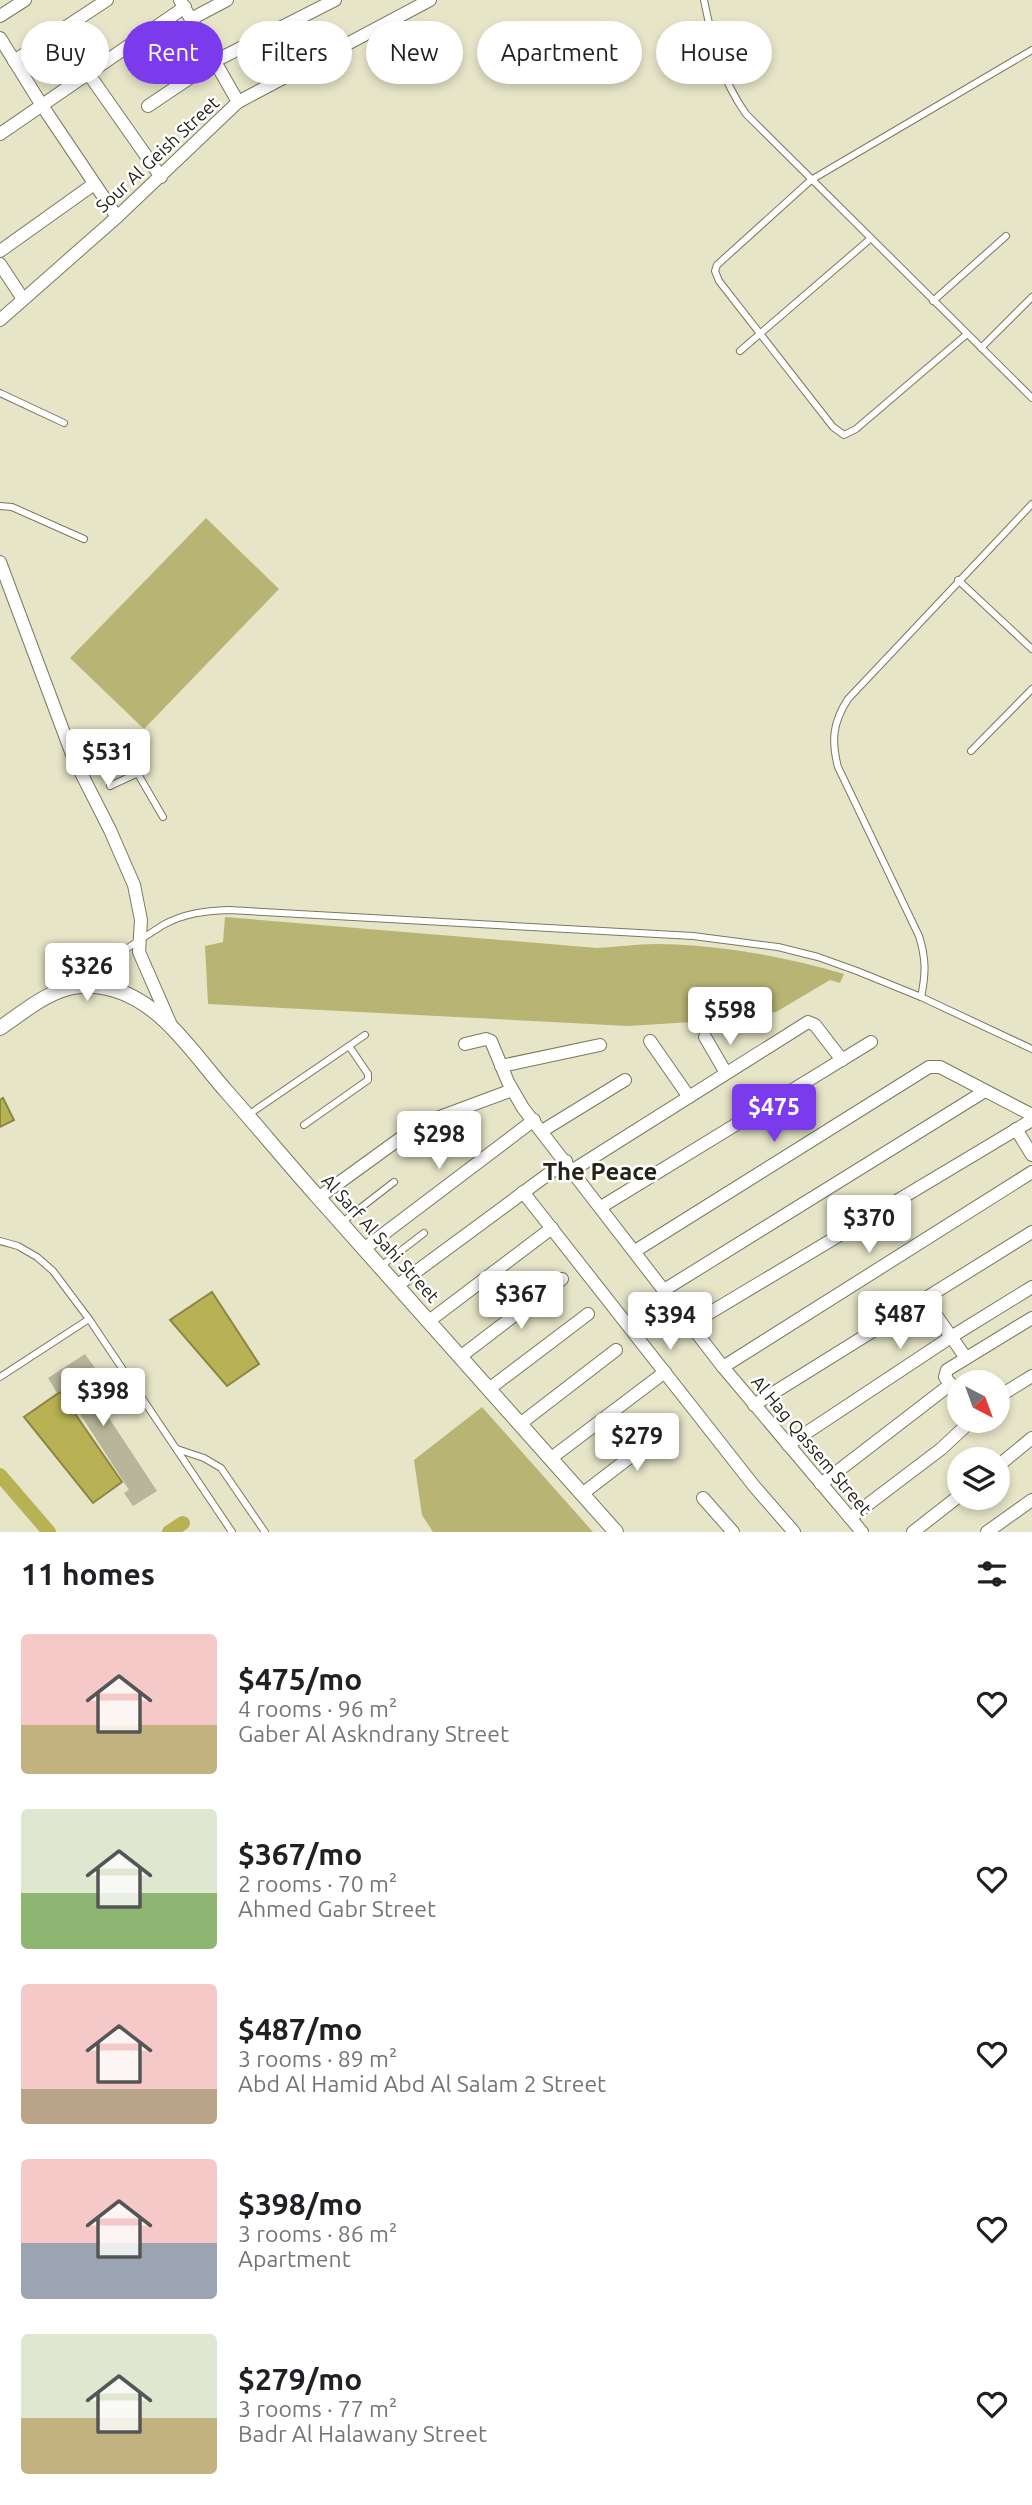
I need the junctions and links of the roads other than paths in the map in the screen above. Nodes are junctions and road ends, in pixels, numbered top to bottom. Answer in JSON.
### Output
{"nodes":[{"id":1,"x":25,"y":0,"type":"edge"},
{"id":2,"x":107,"y":0,"type":"edge"},
{"id":3,"x":228,"y":0,"type":"edge"},
{"id":4,"x":335,"y":0,"type":"edge"},
{"id":5,"x":430,"y":0,"type":"edge"},
{"id":6,"x":704,"y":0,"type":"edge"},
{"id":7,"x":185,"y":9,"type":"edge"},
{"id":8,"x":0,"y":16,"type":"edge"},
{"id":9,"x":0,"y":37,"type":"edge"},
{"id":10,"x":1032,"y":50,"type":"edge"},
{"id":11,"x":7,"y":55,"type":"edge"},
{"id":12,"x":223,"y":57,"type":"edge"},
{"id":13,"x":109,"y":59,"type":"edge"},
{"id":14,"x":223,"y":75,"type":"edge"},
{"id":15,"x":71,"y":84,"type":"edge"},
{"id":16,"x":96,"y":84,"type":"edge"},
{"id":17,"x":181,"y":84,"type":"edge"},
{"id":18,"x":238,"y":102,"type":"junction"},
{"id":19,"x":41,"y":104,"type":"junction"},
{"id":20,"x":148,"y":106,"type":"dead end"},
{"id":21,"x":0,"y":134,"type":"edge"},
{"id":22,"x":160,"y":177,"type":"junction"},
{"id":23,"x":811,"y":180,"type":"junction"},
{"id":24,"x":94,"y":184,"type":"junction"},
{"id":25,"x":117,"y":217,"type":"junction"},
{"id":26,"x":1006,"y":236,"type":"dead end"},
{"id":27,"x":870,"y":239,"type":"junction"},
{"id":28,"x":0,"y":251,"type":"edge"},
{"id":29,"x":0,"y":264,"type":"edge"},
{"id":30,"x":1032,"y":297,"type":"edge"},
{"id":31,"x":23,"y":299,"type":"junction"},
{"id":32,"x":933,"y":300,"type":"junction"},
{"id":33,"x":0,"y":320,"type":"edge"},
{"id":34,"x":760,"y":334,"type":"junction"},
{"id":35,"x":967,"y":334,"type":"junction"},
{"id":36,"x":981,"y":348,"type":"junction"},
{"id":37,"x":740,"y":351,"type":"dead end"},
{"id":38,"x":0,"y":393,"type":"edge"},
{"id":39,"x":1032,"y":398,"type":"edge"},
{"id":40,"x":64,"y":423,"type":"dead end"},
{"id":41,"x":1032,"y":504,"type":"edge"},
{"id":42,"x":0,"y":506,"type":"edge"},
{"id":43,"x":84,"y":538,"type":"dead end"},
{"id":44,"x":0,"y":562,"type":"edge"},
{"id":45,"x":958,"y":580,"type":"junction"},
{"id":46,"x":1032,"y":649,"type":"edge"},
{"id":47,"x":1032,"y":689,"type":"edge"},
{"id":48,"x":971,"y":751,"type":"dead end"},
{"id":49,"x":73,"y":757,"type":"junction"},
{"id":50,"x":138,"y":773,"type":"junction"},
{"id":51,"x":110,"y":786,"type":"dead end"},
{"id":52,"x":163,"y":817,"type":"dead end"},
{"id":53,"x":140,"y":938,"type":"junction"},
{"id":54,"x":68,"y":986,"type":"junction"},
{"id":55,"x":921,"y":997,"type":"junction"},
{"id":56,"x":0,"y":1028,"type":"edge"},
{"id":57,"x":174,"y":1031,"type":"junction"},
{"id":58,"x":365,"y":1035,"type":"dead end"},
{"id":59,"x":705,"y":1037,"type":"dead end"},
{"id":60,"x":650,"y":1041,"type":"dead end"},
{"id":61,"x":872,"y":1042,"type":"dead end"},
{"id":62,"x":465,"y":1044,"type":"dead end"},
{"id":63,"x":600,"y":1045,"type":"dead end"},
{"id":64,"x":349,"y":1046,"type":"junction"},
{"id":65,"x":1032,"y":1049,"type":"edge"},
{"id":66,"x":842,"y":1060,"type":"junction"},
{"id":67,"x":501,"y":1066,"type":"junction"},
{"id":68,"x":726,"y":1073,"type":"junction"},
{"id":69,"x":625,"y":1080,"type":"dead end"},
{"id":70,"x":512,"y":1090,"type":"junction"},
{"id":71,"x":985,"y":1091,"type":"junction"},
{"id":72,"x":689,"y":1097,"type":"junction"},
{"id":73,"x":247,"y":1115,"type":"junction"},
{"id":74,"x":1032,"y":1117,"type":"edge"},
{"id":75,"x":304,"y":1125,"type":"dead end"},
{"id":76,"x":538,"y":1126,"type":"junction"},
{"id":77,"x":1016,"y":1129,"type":"junction"},
{"id":78,"x":1032,"y":1155,"type":"edge"},
{"id":79,"x":569,"y":1165,"type":"junction"},
{"id":80,"x":1032,"y":1172,"type":"edge"},
{"id":81,"x":394,"y":1182,"type":"dead end"},
{"id":82,"x":523,"y":1192,"type":"junction"},
{"id":83,"x":318,"y":1198,"type":"junction"},
{"id":84,"x":601,"y":1207,"type":"junction"},
{"id":85,"x":341,"y":1223,"type":"junction"},
{"id":86,"x":552,"y":1228,"type":"junction"},
{"id":87,"x":1032,"y":1232,"type":"edge"},
{"id":88,"x":424,"y":1234,"type":"dead end"},
{"id":89,"x":0,"y":1241,"type":"edge"},
{"id":90,"x":365,"y":1248,"type":"junction"},
{"id":91,"x":635,"y":1251,"type":"junction"},
{"id":92,"x":381,"y":1266,"type":"junction"},
{"id":93,"x":562,"y":1279,"type":"dead end"},
{"id":94,"x":398,"y":1285,"type":"junction"},
{"id":95,"x":1032,"y":1287,"type":"edge"},
{"id":96,"x":664,"y":1290,"type":"junction"},
{"id":97,"x":924,"y":1297,"type":"junction"},
{"id":98,"x":588,"y":1314,"type":"dead end"},
{"id":99,"x":1032,"y":1318,"type":"edge"},
{"id":100,"x":89,"y":1319,"type":"junction"},
{"id":101,"x":429,"y":1321,"type":"junction"},
{"id":102,"x":691,"y":1324,"type":"junction"},
{"id":103,"x":951,"y":1337,"type":"junction"},
{"id":104,"x":616,"y":1350,"type":"dead end"},
{"id":105,"x":460,"y":1357,"type":"junction"},
{"id":106,"x":966,"y":1358,"type":"junction"},
{"id":107,"x":723,"y":1367,"type":"junction"},
{"id":108,"x":955,"y":1370,"type":"edge"},
{"id":109,"x":665,"y":1372,"type":"junction"},
{"id":110,"x":1032,"y":1376,"type":"edge"},
{"id":111,"x":0,"y":1377,"type":"edge"},
{"id":112,"x":947,"y":1379,"type":"edge"},
{"id":113,"x":489,"y":1389,"type":"junction"},
{"id":114,"x":1010,"y":1390,"type":"edge"},
{"id":115,"x":754,"y":1405,"type":"junction"},
{"id":116,"x":603,"y":1419,"type":"junction"},
{"id":117,"x":520,"y":1424,"type":"junction"},
{"id":118,"x":673,"y":1425,"type":"dead end"},
{"id":119,"x":958,"y":1433,"type":"edge"},
{"id":120,"x":1032,"y":1438,"type":"edge"},
{"id":121,"x":788,"y":1445,"type":"junction"},
{"id":122,"x":176,"y":1448,"type":"junction"},
{"id":123,"x":634,"y":1455,"type":"junction"},
{"id":124,"x":1010,"y":1456,"type":"edge"},
{"id":125,"x":550,"y":1459,"type":"junction"},
{"id":126,"x":821,"y":1483,"type":"junction"},
{"id":127,"x":582,"y":1494,"type":"junction"},
{"id":128,"x":704,"y":1498,"type":"dead end"},
{"id":129,"x":1032,"y":1500,"type":"edge"},
{"id":130,"x":947,"y":1505,"type":"edge"},
{"id":131,"x":850,"y":1518,"type":"junction"},
{"id":132,"x":232,"y":1532,"type":"edge"},
{"id":133,"x":265,"y":1532,"type":"edge"},
{"id":134,"x":616,"y":1532,"type":"edge"},
{"id":135,"x":733,"y":1532,"type":"edge"},
{"id":136,"x":794,"y":1532,"type":"edge"},
{"id":137,"x":862,"y":1532,"type":"edge"},
{"id":138,"x":913,"y":1532,"type":"edge"},
{"id":139,"x":987,"y":1532,"type":"edge"}],
"edges":[{"from":1,"to":8,"type":"street"},
{"from":2,"to":11,"type":"street"},
{"from":3,"to":7,"type":"street"},
{"from":4,"to":12,"type":"street"},
{"from":5,"to":18,"type":"street","name":"Sour Al Geish Street"},
{"from":6,"to":23,"type":"lane"},
{"from":7,"to":13,"type":"street"},
{"from":9,"to":11,"type":"street"},
{"from":10,"to":23,"type":"lane"},
{"from":11,"to":19,"type":"street"},
{"from":14,"to":18,"type":"street"},
{"from":15,"to":19,"type":"street"},
{"from":16,"to":22,"type":"street"},
{"from":17,"to":20,"type":"street"},
{"from":18,"to":22,"type":"street","name":"Sour Al Geish Street"},
{"from":19,"to":21,"type":"street"},
{"from":19,"to":24,"type":"street"},
{"from":22,"to":25,"type":"street","name":"Sour Al Geish Street"},
{"from":23,"to":27,"type":"lane"},
{"from":23,"to":34,"type":"lane"},
{"from":24,"to":25,"type":"street"},
{"from":24,"to":28,"type":"street"},
{"from":25,"to":31,"type":"street","name":"Sour Al Geish Street"},
{"from":26,"to":32,"type":"lane"},
{"from":27,"to":32,"type":"lane"},
{"from":27,"to":34,"type":"lane"},
{"from":29,"to":31,"type":"street"},
{"from":30,"to":36,"type":"lane"},
{"from":31,"to":33,"type":"street","name":"Sour Al Geish Street"},
{"from":32,"to":35,"type":"lane"},
{"from":34,"to":35,"type":"lane"},
{"from":34,"to":37,"type":"lane"},
{"from":35,"to":36,"type":"lane"},
{"from":36,"to":39,"type":"lane"},
{"from":38,"to":40,"type":"lane"},
{"from":41,"to":45,"type":"lane"},
{"from":42,"to":43,"type":"lane"},
{"from":44,"to":49,"type":"street"},
{"from":45,"to":46,"type":"lane"},
{"from":45,"to":55,"type":"lane"},
{"from":47,"to":48,"type":"lane"},
{"from":49,"to":50,"type":"lane"},
{"from":49,"to":53,"type":"street"},
{"from":50,"to":51,"type":"lane"},
{"from":50,"to":52,"type":"lane"},
{"from":53,"to":54,"type":"lane"},
{"from":53,"to":55,"type":"lane"},
{"from":53,"to":57,"type":"street"},
{"from":54,"to":56,"type":"street"},
{"from":54,"to":57,"type":"street","name":"Al Sarf Al Sahi Street"},
{"from":55,"to":65,"type":"lane"},
{"from":57,"to":73,"type":"street","name":"Al Sarf Al Sahi Street"},
{"from":58,"to":64,"type":"lane"},
{"from":59,"to":68,"type":"street"},
{"from":60,"to":72,"type":"street"},
{"from":61,"to":66,"type":"street"},
{"from":62,"to":67,"type":"street","name":"Al Hag Qassem Street"},
{"from":63,"to":67,"type":"street"},
{"from":64,"to":73,"type":"lane"},
{"from":64,"to":75,"type":"lane"},
{"from":66,"to":68,"type":"street"},
{"from":66,"to":84,"type":"street"},
{"from":67,"to":70,"type":"street","name":"Al Hag Qassem Street"},
{"from":68,"to":72,"type":"street"},
{"from":69,"to":76,"type":"street"},
{"from":70,"to":76,"type":"street","name":"Al Hag Qassem Street"},
{"from":70,"to":83,"type":"street"},
{"from":71,"to":74,"type":"street"},
{"from":71,"to":91,"type":"street"},
{"from":71,"to":96,"type":"street"},
{"from":72,"to":79,"type":"street"},
{"from":73,"to":83,"type":"street","name":"Al Sarf Al Sahi Street"},
{"from":74,"to":77,"type":"street"},
{"from":76,"to":79,"type":"street","name":"Al Hag Qassem Street"},
{"from":76,"to":90,"type":"street"},
{"from":77,"to":78,"type":"street"},
{"from":77,"to":102,"type":"street"},
{"from":79,"to":82,"type":"street"},
{"from":79,"to":84,"type":"street","name":"Al Hag Qassem Street"},
{"from":80,"to":107,"type":"street"},
{"from":81,"to":85,"type":"lane"},
{"from":82,"to":86,"type":"street"},
{"from":82,"to":94,"type":"street"},
{"from":83,"to":85,"type":"street","name":"Al Sarf Al Sahi Street"},
{"from":84,"to":91,"type":"street","name":"Al Hag Qassem Street"},
{"from":85,"to":90,"type":"street","name":"Al Sarf Al Sahi Street"},
{"from":86,"to":101,"type":"street"},
{"from":86,"to":109,"type":"street"},
{"from":87,"to":97,"type":"street"},
{"from":88,"to":92,"type":"lane"},
{"from":89,"to":100,"type":"lane"},
{"from":90,"to":92,"type":"street","name":"Al Sarf Al Sahi Street"},
{"from":91,"to":96,"type":"street","name":"Al Hag Qassem Street"},
{"from":92,"to":94,"type":"street","name":"Al Sarf Al Sahi Street"},
{"from":93,"to":105,"type":"street"},
{"from":94,"to":101,"type":"street","name":"Al Sarf Al Sahi Street"},
{"from":95,"to":103,"type":"street"},
{"from":96,"to":102,"type":"street","name":"Al Hag Qassem Street"},
{"from":97,"to":103,"type":"street"},
{"from":97,"to":115,"type":"street"},
{"from":98,"to":113,"type":"street"},
{"from":99,"to":106,"type":"street"},
{"from":100,"to":111,"type":"lane"},
{"from":100,"to":122,"type":"lane"},
{"from":101,"to":105,"type":"street","name":"Al Sarf Al Sahi Street"},
{"from":102,"to":107,"type":"street","name":"Al Hag Qassem Street"},
{"from":103,"to":106,"type":"street"},
{"from":103,"to":121,"type":"street"},
{"from":104,"to":117,"type":"street"},
{"from":105,"to":113,"type":"street","name":"Al Sarf Al Sahi Street"},
{"from":106,"to":108,"type":"street"},
{"from":107,"to":115,"type":"street","name":"Al Hag Qassem Street"},
{"from":109,"to":116,"type":"street"},
{"from":109,"to":136,"type":"street"},
{"from":110,"to":114,"type":"street"},
{"from":112,"to":126,"type":"street"},
{"from":113,"to":117,"type":"street","name":"Al Sarf Al Sahi Street"},
{"from":115,"to":121,"type":"street","name":"Al Hag Qassem Street"},
{"from":116,"to":123,"type":"street"},
{"from":116,"to":125,"type":"street"},
{"from":117,"to":125,"type":"street","name":"Al Sarf Al Sahi Street"},
{"from":118,"to":123,"type":"street"},
{"from":119,"to":131,"type":"street"},
{"from":120,"to":124,"type":"street"},
{"from":121,"to":126,"type":"street","name":"Al Hag Qassem Street"},
{"from":122,"to":132,"type":"lane"},
{"from":122,"to":133,"type":"lane"},
{"from":123,"to":127,"type":"street"},
{"from":125,"to":127,"type":"street","name":"Al Sarf Al Sahi Street"},
{"from":126,"to":131,"type":"street","name":"Al Hag Qassem Street"},
{"from":127,"to":134,"type":"street","name":"Al Sarf Al Sahi Street"},
{"from":128,"to":135,"type":"street"},
{"from":129,"to":139,"type":"street"},
{"from":130,"to":138,"type":"street"},
{"from":131,"to":137,"type":"street","name":"Al Hag Qassem Street"}]}
